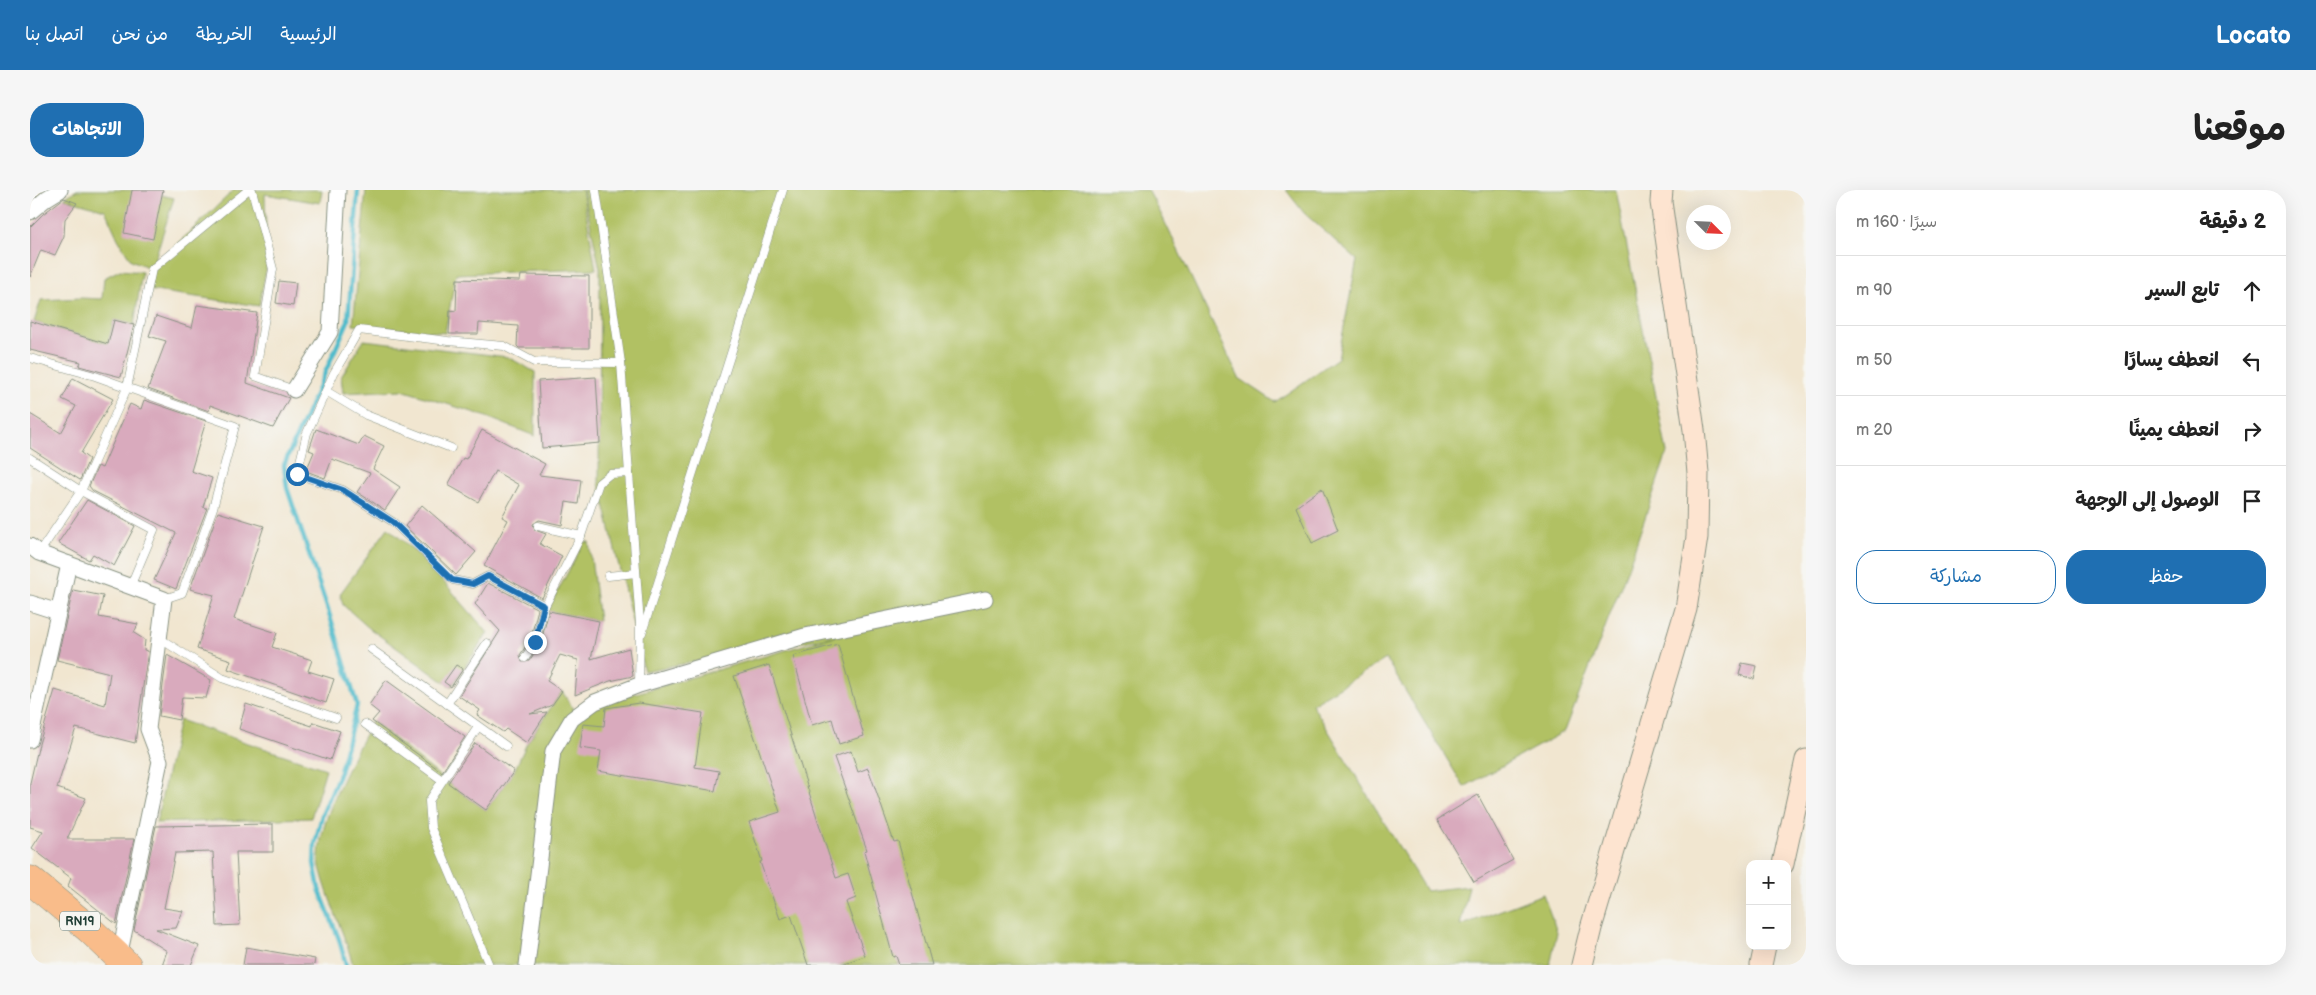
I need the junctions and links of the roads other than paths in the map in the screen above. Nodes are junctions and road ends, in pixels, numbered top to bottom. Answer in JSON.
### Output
{"nodes":[{"id":1,"x":60,"y":190,"type":"edge"},
{"id":2,"x":248,"y":190,"type":"edge"},
{"id":3,"x":252,"y":190,"type":"edge"},
{"id":4,"x":338,"y":190,"type":"edge"},
{"id":5,"x":596,"y":190,"type":"edge"},
{"id":6,"x":783,"y":190,"type":"edge"},
{"id":7,"x":1662,"y":190,"type":"edge"},
{"id":8,"x":30,"y":212,"type":"edge"},
{"id":9,"x":30,"y":358,"type":"edge"},
{"id":10,"x":621,"y":363,"type":"junction"},
{"id":11,"x":127,"y":388,"type":"junction"},
{"id":12,"x":294,"y":390,"type":"joint"},
{"id":13,"x":326,"y":391,"type":"junction"},
{"id":14,"x":451,"y":448,"type":"dead end"},
{"id":15,"x":30,"y":458,"type":"edge"},
{"id":16,"x":629,"y":473,"type":"junction"},
{"id":17,"x":81,"y":491,"type":"junction"},
{"id":18,"x":538,"y":526,"type":"dead end"},
{"id":19,"x":581,"y":536,"type":"junction"},
{"id":20,"x":34,"y":549,"type":"edge"},
{"id":21,"x":69,"y":564,"type":"junction"},
{"id":22,"x":636,"y":573,"type":"junction"},
{"id":23,"x":608,"y":576,"type":"dead end"},
{"id":24,"x":130,"y":586,"type":"junction"},
{"id":25,"x":164,"y":599,"type":"junction"},
{"id":26,"x":985,"y":599,"type":"dead end"},
{"id":27,"x":30,"y":603,"type":"edge"},
{"id":28,"x":544,"y":606,"type":"junction"},
{"id":29,"x":58,"y":612,"type":"junction"},
{"id":30,"x":159,"y":638,"type":"junction"},
{"id":31,"x":640,"y":642,"type":"junction"},
{"id":32,"x":487,"y":643,"type":"dead end"},
{"id":33,"x":371,"y":648,"type":"dead end"},
{"id":34,"x":525,"y":658,"type":"dead end"},
{"id":35,"x":639,"y":685,"type":"junction"},
{"id":36,"x":447,"y":704,"type":"junction"},
{"id":37,"x":336,"y":718,"type":"dead end"},
{"id":38,"x":365,"y":724,"type":"dead end"},
{"id":39,"x":478,"y":727,"type":"junction"},
{"id":40,"x":30,"y":740,"type":"edge"},
{"id":41,"x":506,"y":746,"type":"dead end"},
{"id":42,"x":1806,"y":760,"type":"edge"},
{"id":43,"x":442,"y":780,"type":"junction"},
{"id":44,"x":1784,"y":860,"type":"edge"},
{"id":45,"x":30,"y":880,"type":"edge"},
{"id":46,"x":30,"y":902,"type":"edge"},
{"id":47,"x":1764,"y":950,"type":"edge"},
{"id":48,"x":117,"y":962,"type":"edge"},
{"id":49,"x":489,"y":965,"type":"edge"},
{"id":50,"x":527,"y":965,"type":"edge"},
{"id":51,"x":1582,"y":965,"type":"edge"},
{"id":52,"x":1761,"y":965,"type":"edge"}],
"edges":[{"from":1,"to":8,"type":"street"},
{"from":2,"to":11,"type":"lane"},
{"from":3,"to":12,"type":"lane"},
{"from":4,"to":12,"type":"street"},
{"from":5,"to":10,"type":"lane"},
{"from":6,"to":31,"type":"lane"},
{"from":7,"to":51,"type":"street"},
{"from":9,"to":11,"type":"lane"},
{"from":10,"to":13,"type":"lane"},
{"from":10,"to":16,"type":"lane"},
{"from":11,"to":17,"type":"lane"},
{"from":11,"to":25,"type":"lane"},
{"from":13,"to":14,"type":"lane"},
{"from":13,"to":28,"type":"lane"},
{"from":15,"to":17,"type":"lane"},
{"from":16,"to":19,"type":"lane"},
{"from":16,"to":22,"type":"lane"},
{"from":17,"to":20,"type":"lane"},
{"from":17,"to":24,"type":"lane"},
{"from":18,"to":19,"type":"lane"},
{"from":19,"to":28,"type":"lane"},
{"from":20,"to":21,"type":"street"},
{"from":21,"to":24,"type":"street"},
{"from":21,"to":29,"type":"street"},
{"from":22,"to":23,"type":"lane"},
{"from":22,"to":31,"type":"lane"},
{"from":24,"to":25,"type":"street"},
{"from":25,"to":30,"type":"street"},
{"from":26,"to":35,"type":"street"},
{"from":27,"to":29,"type":"street"},
{"from":28,"to":34,"type":"lane"},
{"from":29,"to":40,"type":"street"},
{"from":30,"to":37,"type":"lane"},
{"from":30,"to":48,"type":"street"},
{"from":31,"to":35,"type":"lane"},
{"from":32,"to":36,"type":"lane"},
{"from":33,"to":36,"type":"lane"},
{"from":35,"to":50,"type":"street"},
{"from":36,"to":39,"type":"lane"},
{"from":38,"to":43,"type":"lane"},
{"from":39,"to":41,"type":"lane"},
{"from":39,"to":43,"type":"lane"},
{"from":42,"to":44,"type":"street"},
{"from":43,"to":49,"type":"lane"},
{"from":45,"to":48,"type":"highway","number":"RN19"},
{"from":46,"to":48,"type":"highway","number":"RN19"},
{"from":47,"to":52,"type":"street"}]}
